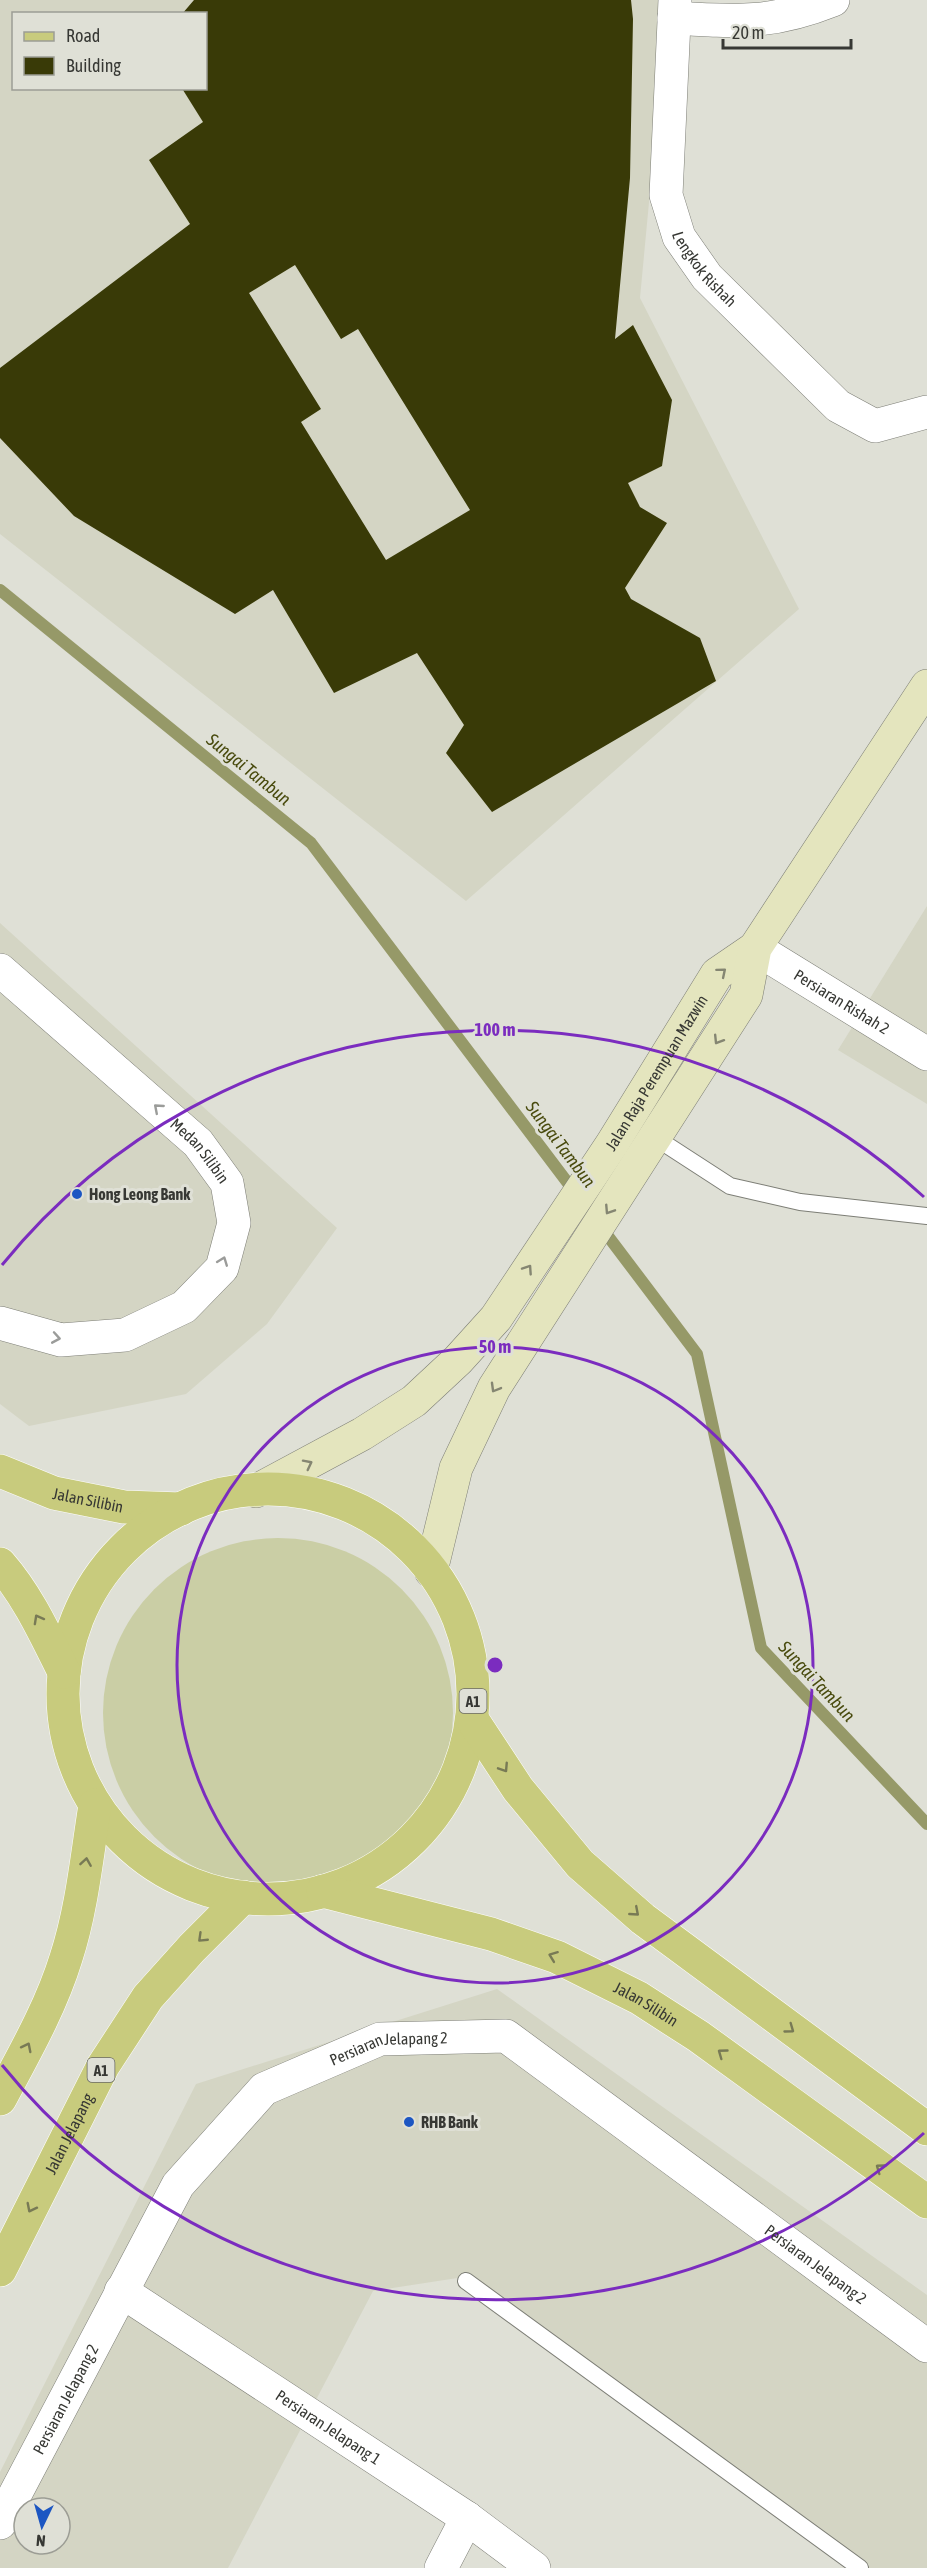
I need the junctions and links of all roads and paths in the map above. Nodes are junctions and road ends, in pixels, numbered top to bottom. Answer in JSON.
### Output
{"nodes":[{"id":1,"x":832,"y":0,"type":"edge"},
{"id":2,"x":675,"y":9,"type":"edge"},
{"id":3,"x":924,"y":414,"type":"edge"},
{"id":4,"x":927,"y":686,"type":"edge"},
{"id":5,"x":755,"y":948,"type":"junction"},
{"id":6,"x":0,"y":970,"type":"edge"},
{"id":7,"x":924,"y":1045,"type":"edge"},
{"id":8,"x":649,"y":1149,"type":"junction"},
{"id":9,"x":927,"y":1216,"type":"edge"},
{"id":10,"x":0,"y":1323,"type":"edge"},
{"id":11,"x":0,"y":1471,"type":"edge"},
{"id":12,"x":256,"y":1491,"type":"junction"},
{"id":13,"x":181,"y":1509,"type":"junction"},
{"id":14,"x":0,"y":1564,"type":"edge"},
{"id":15,"x":431,"y":1571,"type":"junction"},
{"id":16,"x":64,"y":1672,"type":"junction"},
{"id":17,"x":472,"y":1719,"type":"junction"},
{"id":18,"x":95,"y":1805,"type":"junction"},
{"id":19,"x":323,"y":1891,"type":"junction"},
{"id":20,"x":243,"y":1897,"type":"junction"},
{"id":21,"x":0,"y":2099,"type":"edge"},
{"id":22,"x":927,"y":2129,"type":"edge"},
{"id":23,"x":927,"y":2202,"type":"edge"},
{"id":24,"x":0,"y":2270,"type":"edge"},
{"id":25,"x":466,"y":2282,"type":"dead end"},
{"id":26,"x":120,"y":2291,"type":"junction"},
{"id":27,"x":927,"y":2346,"type":"edge"},
{"id":28,"x":466,"y":2518,"type":"junction"},
{"id":29,"x":0,"y":2523,"type":"edge"},
{"id":30,"x":441,"y":2568,"type":"edge"},
{"id":31,"x":534,"y":2568,"type":"edge"},
{"id":32,"x":860,"y":2568,"type":"edge"}],
"edges":[{"from":1,"to":2,"type":"street"},
{"from":2,"to":3,"type":"street","name":"Lengkok Rishah"},
{"from":4,"to":5,"type":"main road","name":"Jalan Raja Perempuan Mazwin"},
{"from":5,"to":7,"type":"street","name":"Persiaran Rishah 2"},
{"from":5,"to":8,"type":"main road","name":"Jalan Raja Perempuan Mazwin","one_way":true},
{"from":12,"to":5,"type":"main road","name":"Jalan Raja Perempuan Mazwin","one_way":true},
{"from":10,"to":6,"type":"street","name":"Medan Silibin","one_way":true},
{"from":8,"to":9,"type":"lane"},
{"from":8,"to":15,"type":"main road","name":"Jalan Raja Perempuan Mazwin","one_way":true},
{"from":11,"to":13,"type":"main road","name":"Jalan Silibin","number":"A1"},
{"from":12,"to":13,"type":"main road","number":"A1"},
{"from":12,"to":15,"type":"main road","number":"A1"},
{"from":13,"to":16,"type":"main road","number":"A1"},
{"from":16,"to":14,"type":"main road","number":"A1","one_way":true},
{"from":15,"to":17,"type":"main road","number":"A1"},
{"from":16,"to":18,"type":"main road","number":"A1"},
{"from":17,"to":19,"type":"main road","number":"A1"},
{"from":17,"to":22,"type":"main road","one_way":true},
{"from":18,"to":20,"type":"main road","number":"A1"},
{"from":21,"to":18,"type":"main road","one_way":true},
{"from":19,"to":20,"type":"main road","number":"A1"},
{"from":23,"to":19,"type":"main road","name":"Jalan Silibin","one_way":true},
{"from":20,"to":24,"type":"main road","name":"Jalan Jelapang","number":"A1","one_way":true},
{"from":25,"to":32,"type":"lane"},
{"from":26,"to":27,"type":"street","name":"Persiaran Jelapang 2"},
{"from":26,"to":28,"type":"street","name":"Persiaran Jelapang 1"},
{"from":26,"to":29,"type":"street","name":"Persiaran Jelapang 2"},
{"from":28,"to":30,"type":"street"},
{"from":28,"to":31,"type":"street","name":"Persiaran Jelapang 1"}]}
